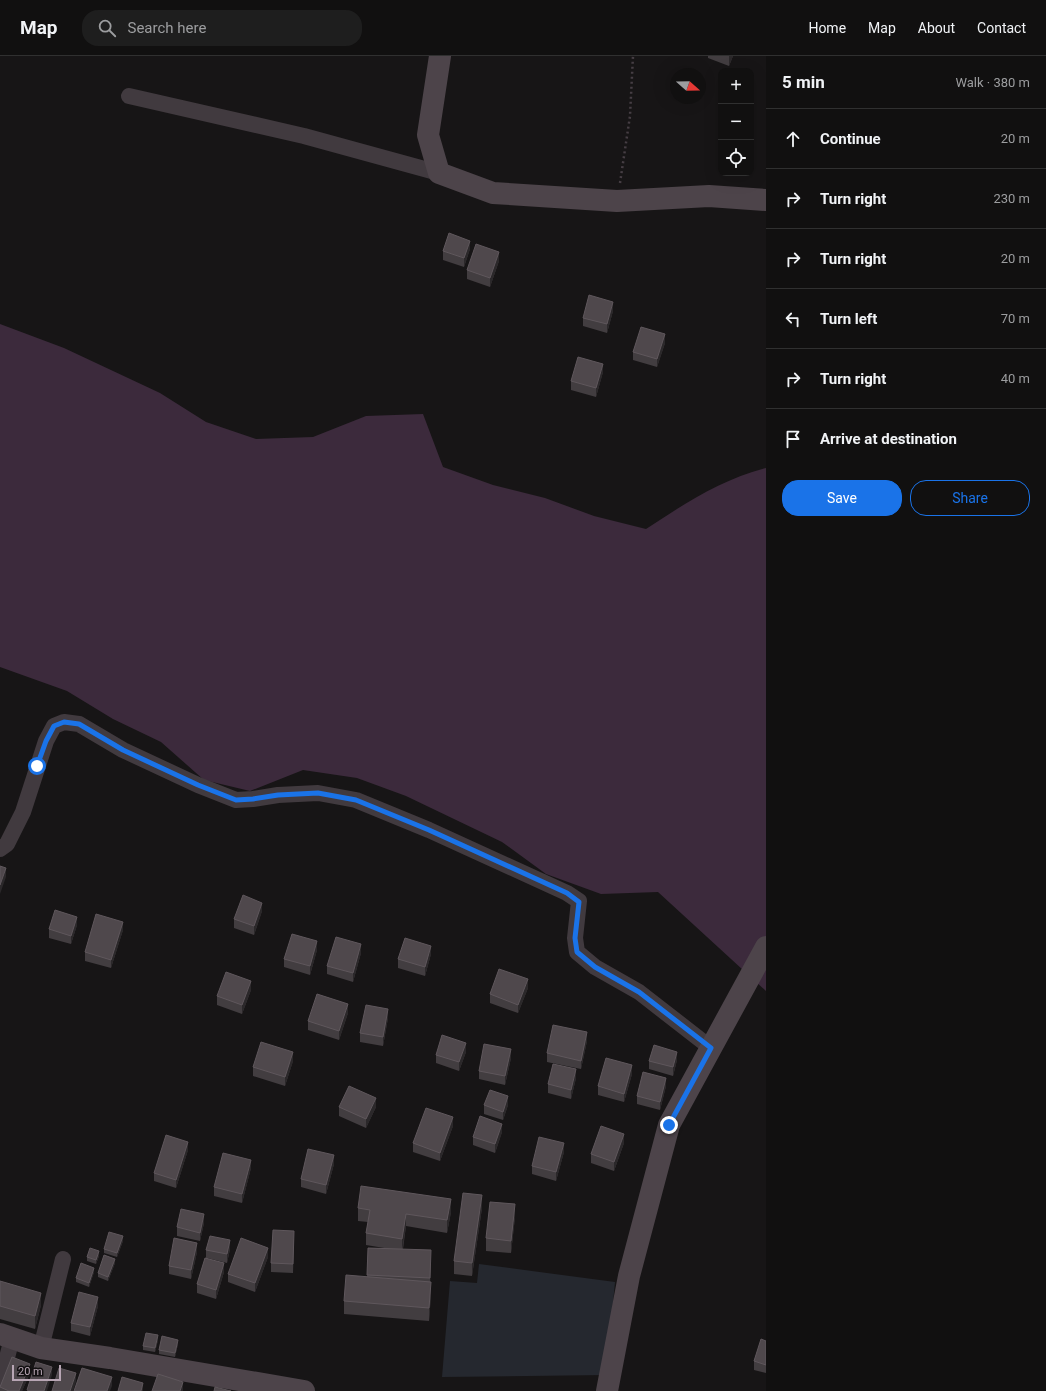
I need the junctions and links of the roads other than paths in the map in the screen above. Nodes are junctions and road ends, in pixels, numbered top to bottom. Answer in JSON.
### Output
{"nodes":[{"id":1,"x":440,"y":56,"type":"edge"},
{"id":2,"x":129,"y":96,"type":"dead end"},
{"id":3,"x":439,"y":173,"type":"junction"},
{"id":4,"x":766,"y":200,"type":"edge"},
{"id":5,"x":0,"y":849,"type":"edge"},
{"id":6,"x":766,"y":947,"type":"edge"},
{"id":7,"x":711,"y":1048,"type":"junction"},
{"id":8,"x":63,"y":1259,"type":"dead end"},
{"id":9,"x":6,"y":1336,"type":"edge"},
{"id":10,"x":42,"y":1348,"type":"junction"},
{"id":11,"x":0,"y":1385,"type":"edge"},
{"id":12,"x":304,"y":1391,"type":"edge"},
{"id":13,"x":607,"y":1391,"type":"edge"}],
"edges":[{"from":1,"to":3,"type":"main road"},
{"from":2,"to":3,"type":"street"},
{"from":3,"to":4,"type":"main road"},
{"from":5,"to":7,"type":"street"},
{"from":6,"to":7,"type":"main road"},
{"from":7,"to":13,"type":"main road"},
{"from":8,"to":10,"type":"street"},
{"from":9,"to":10,"type":"main road"},
{"from":9,"to":11,"type":"street"},
{"from":10,"to":12,"type":"main road"}]}
